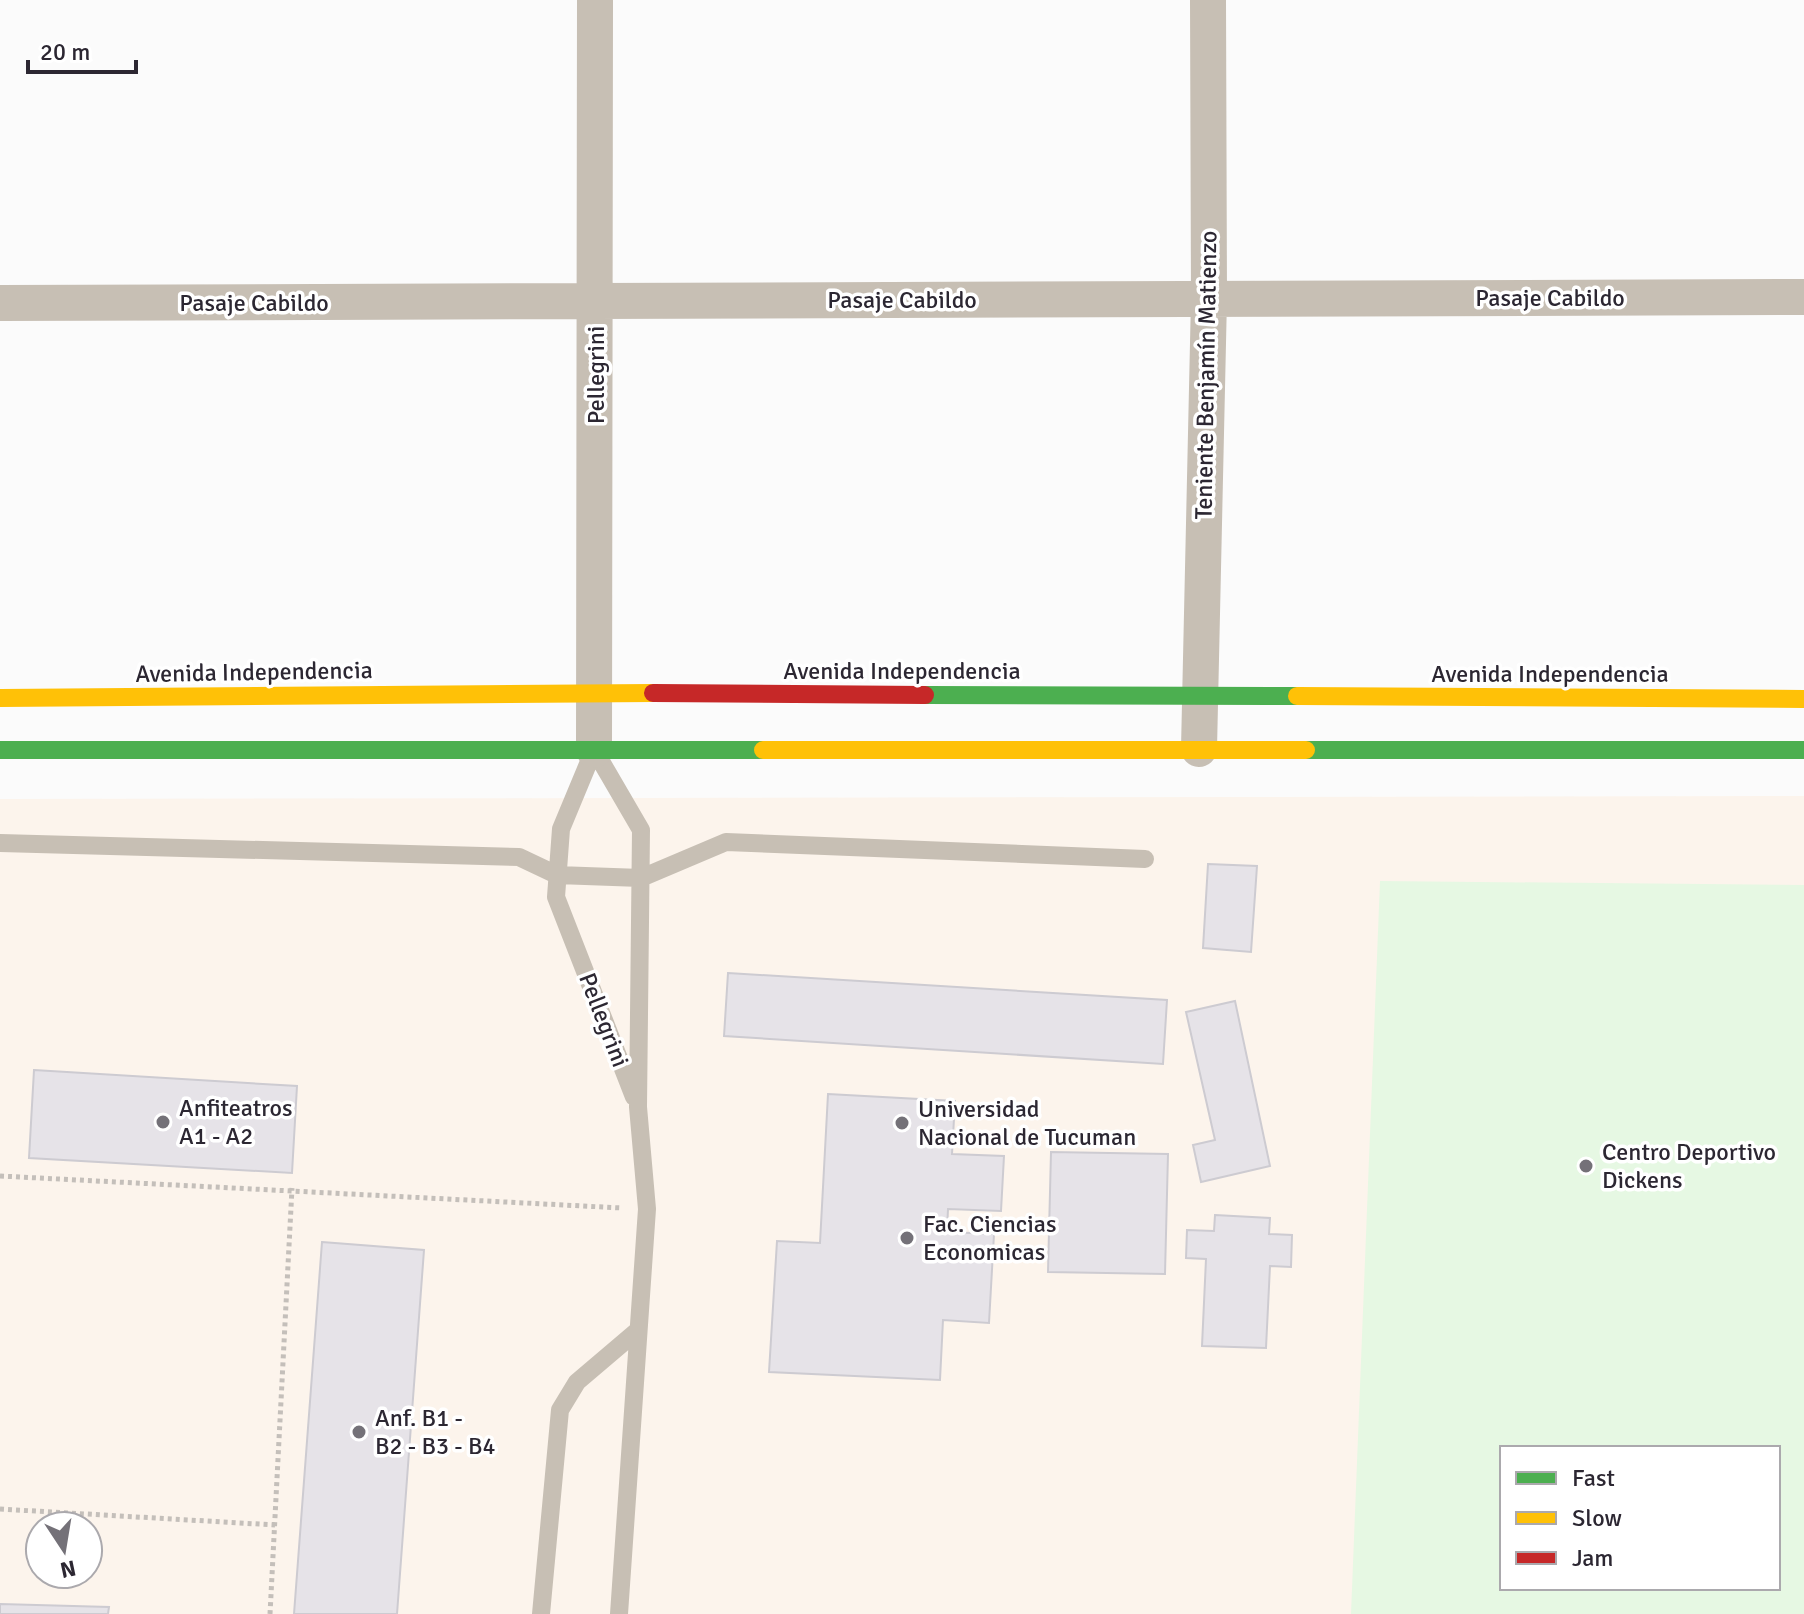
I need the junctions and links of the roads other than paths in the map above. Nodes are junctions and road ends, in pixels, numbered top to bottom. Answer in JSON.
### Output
{"nodes":[{"id":1,"x":595,"y":0,"type":"edge"},
{"id":2,"x":1208,"y":0,"type":"edge"},
{"id":3,"x":1804,"y":297,"type":"edge"},
{"id":4,"x":1209,"y":298,"type":"junction"},
{"id":5,"x":0,"y":303,"type":"edge"},
{"id":6,"x":597,"y":303,"type":"junction"},
{"id":7,"x":594,"y":693,"type":"junction"},
{"id":8,"x":1202,"y":696,"type":"junction"},
{"id":9,"x":0,"y":698,"type":"edge"},
{"id":10,"x":1804,"y":699,"type":"edge"},
{"id":11,"x":1199,"y":749,"type":"junction"},
{"id":12,"x":0,"y":750,"type":"edge"},
{"id":13,"x":594,"y":750,"type":"junction"},
{"id":14,"x":1804,"y":750,"type":"edge"},
{"id":15,"x":0,"y":843,"type":"edge"},
{"id":16,"x":1145,"y":859,"type":"dead end"},
{"id":17,"x":557,"y":875,"type":"junction"},
{"id":18,"x":641,"y":878,"type":"junction"},
{"id":19,"x":638,"y":1107,"type":"junction"},
{"id":20,"x":637,"y":1331,"type":"junction"},
{"id":21,"x":541,"y":1614,"type":"edge"},
{"id":22,"x":619,"y":1614,"type":"edge"}],
"edges":[{"from":1,"to":6,"type":"street","name":"Pellegrini"},
{"from":2,"to":4,"type":"street","name":"Teniente Benjamín Matienzo"},
{"from":3,"to":4,"type":"street","name":"Pasaje Cabildo"},
{"from":4,"to":6,"type":"street","name":"Pasaje Cabildo"},
{"from":4,"to":8,"type":"street","name":"Teniente Benjamín Matienzo"},
{"from":5,"to":6,"type":"street","name":"Pasaje Cabildo"},
{"from":6,"to":7,"type":"street","name":"Pellegrini"},
{"from":7,"to":8,"type":"main road","name":"Avenida Independencia"},
{"from":7,"to":9,"type":"main road","name":"Avenida Independencia"},
{"from":7,"to":13,"type":"street","name":"Pellegrini"},
{"from":8,"to":10,"type":"main road","name":"Avenida Independencia"},
{"from":8,"to":11,"type":"street","name":"Teniente Benjamín Matienzo"},
{"from":11,"to":13,"type":"main road"},
{"from":11,"to":14,"type":"main road"},
{"from":12,"to":13,"type":"main road"},
{"from":13,"to":17,"type":"lane","name":"Pellegrini"},
{"from":13,"to":18,"type":"lane","name":"Pellegrini"},
{"from":15,"to":17,"type":"lane"},
{"from":16,"to":18,"type":"lane"},
{"from":17,"to":18,"type":"lane"},
{"from":17,"to":19,"type":"lane","name":"Pellegrini"},
{"from":18,"to":19,"type":"lane","name":"Pellegrini"},
{"from":19,"to":20,"type":"lane","name":"Pellegrini"},
{"from":20,"to":21,"type":"lane"},
{"from":20,"to":22,"type":"lane","name":"Pellegrini"}]}
